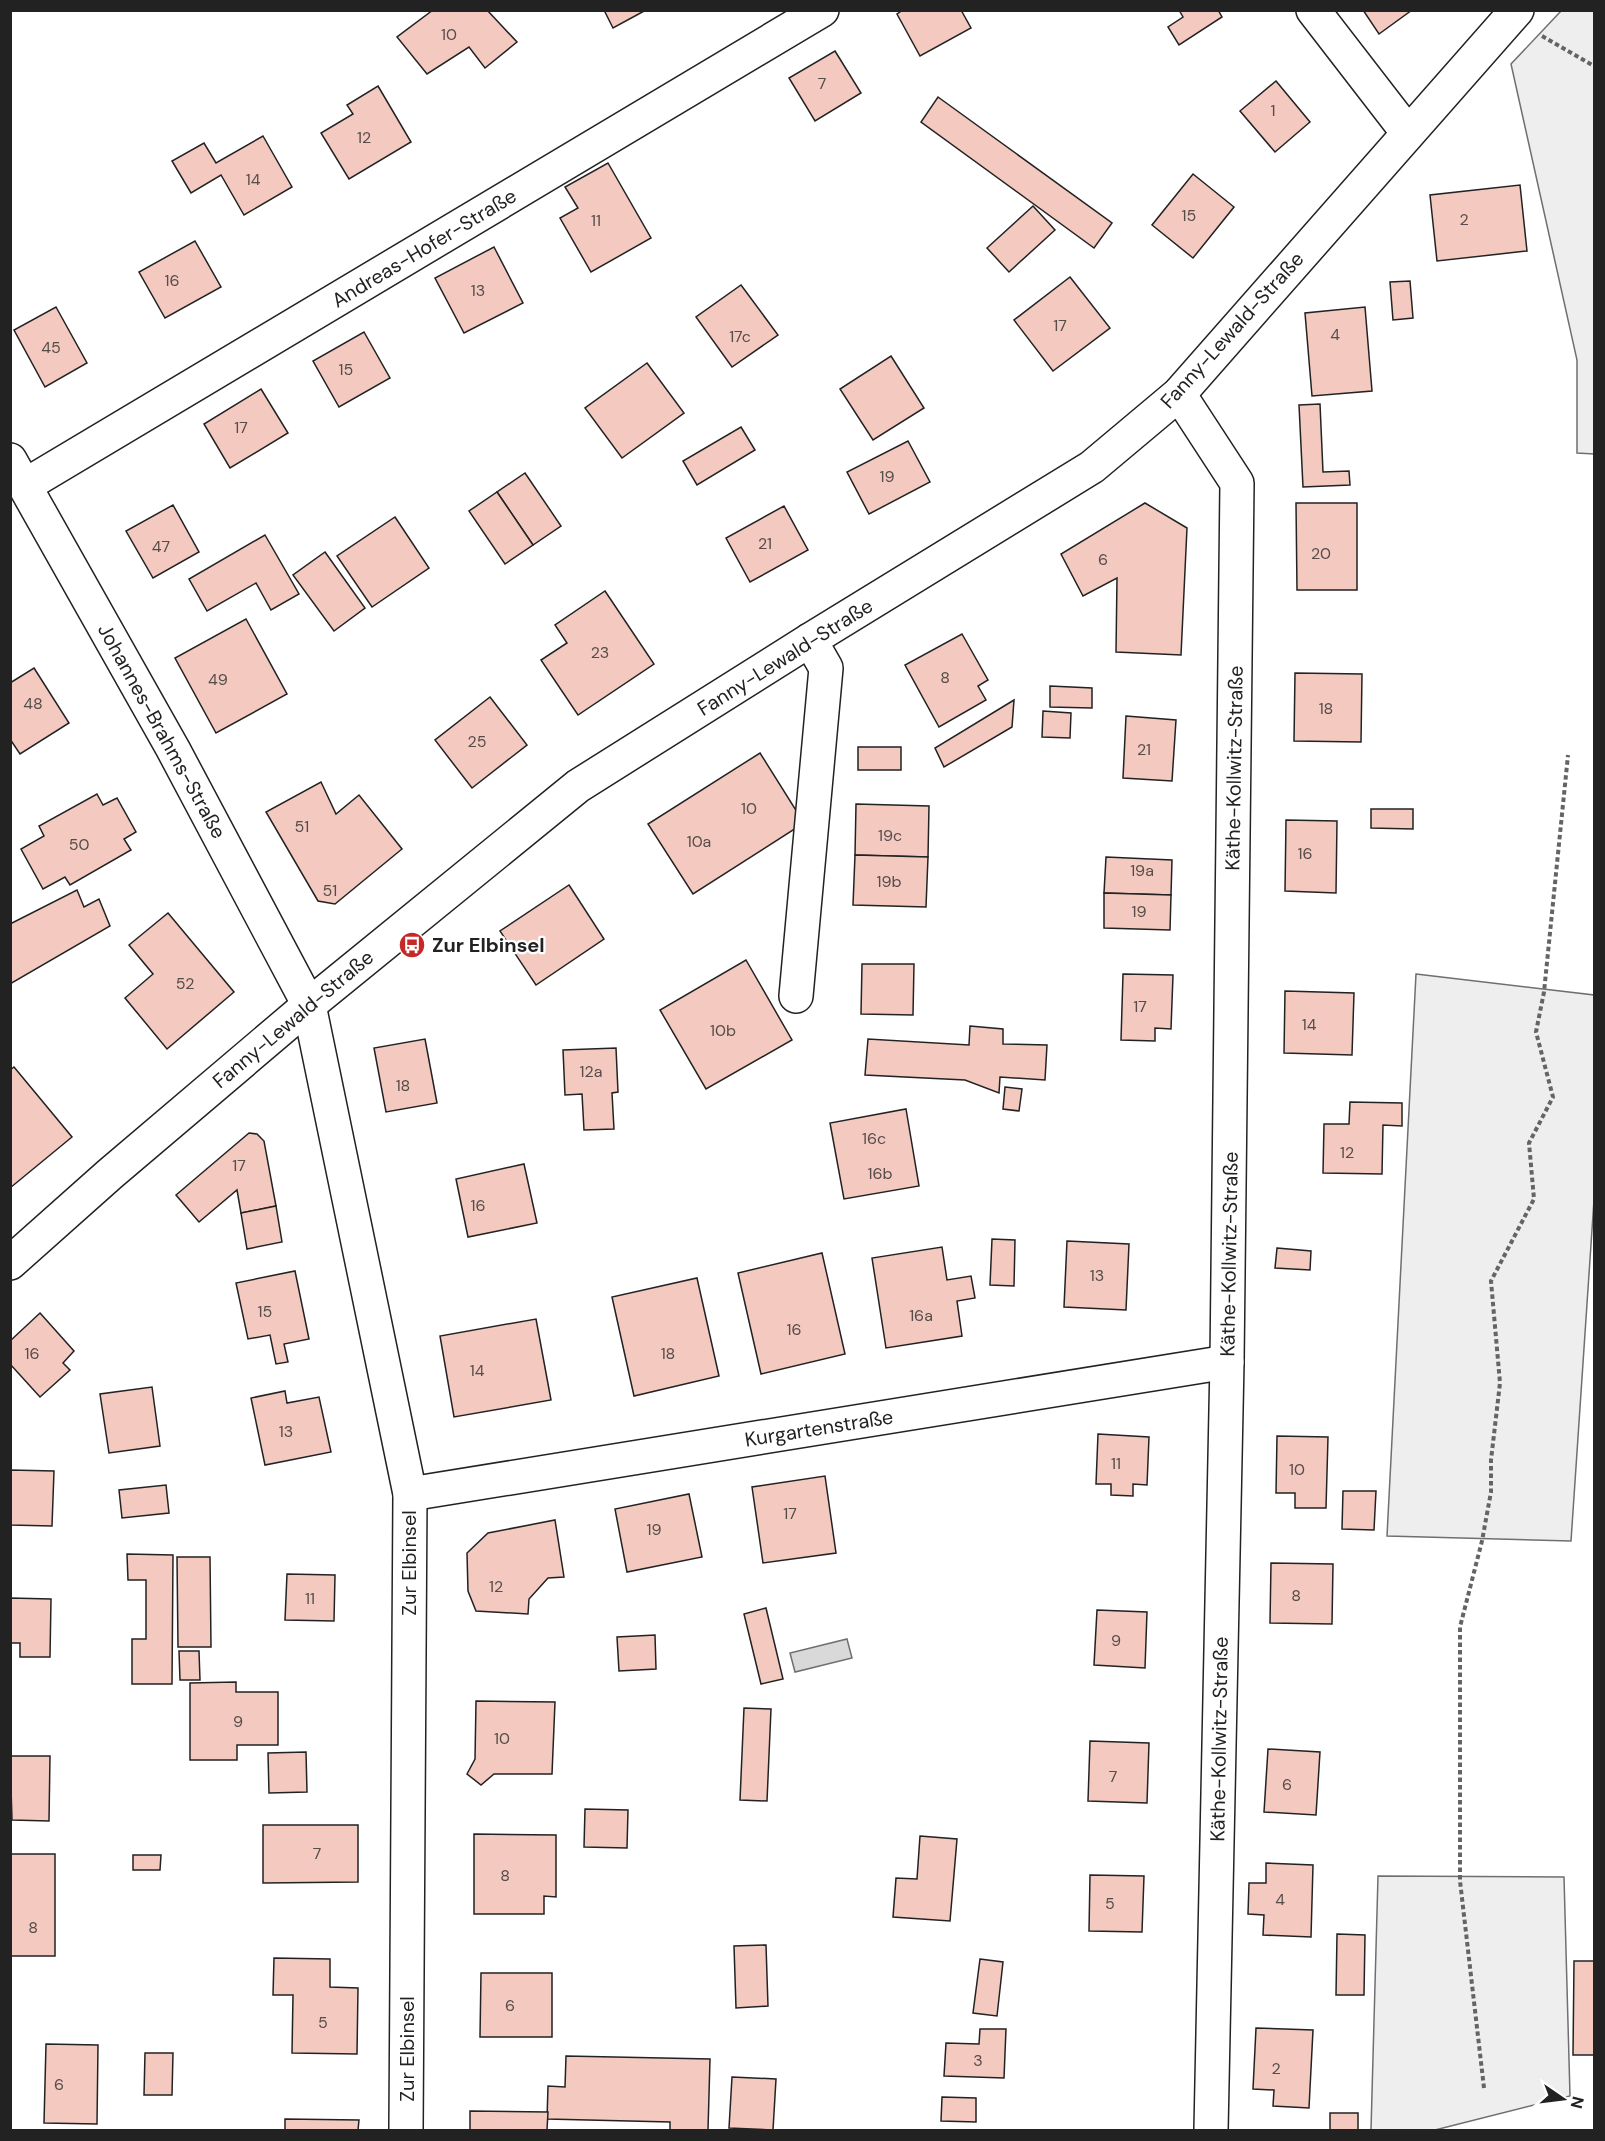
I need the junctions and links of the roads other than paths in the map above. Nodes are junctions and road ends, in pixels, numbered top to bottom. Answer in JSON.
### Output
{"nodes":[{"id":1,"x":822,"y":10,"type":"edge"},
{"id":2,"x":1313,"y":10,"type":"edge"},
{"id":3,"x":1514,"y":14,"type":"edge"},
{"id":4,"x":1408,"y":133,"type":"junction"},
{"id":5,"x":1179,"y":394,"type":"junction"},
{"id":6,"x":18,"y":472,"type":"edge"},
{"id":7,"x":810,"y":640,"type":"junction"},
{"id":8,"x":796,"y":996,"type":"dead end"},
{"id":9,"x":309,"y":1005,"type":"junction"},
{"id":10,"x":10,"y":1263,"type":"edge"},
{"id":11,"x":1227,"y":1362,"type":"junction"},
{"id":12,"x":410,"y":1494,"type":"junction"},
{"id":13,"x":406,"y":2130,"type":"edge"},
{"id":14,"x":1211,"y":2130,"type":"edge"}],
"edges":[{"from":1,"to":6,"type":"street","name":"Andreas-Hofer-Straße"},
{"from":2,"to":4,"type":"street"},
{"from":3,"to":4,"type":"street","name":"Fanny-Lewald-Straße"},
{"from":4,"to":5,"type":"street","name":"Fanny-Lewald-Straße"},
{"from":5,"to":7,"type":"street","name":"Fanny-Lewald-Straße"},
{"from":5,"to":11,"type":"street","name":"Käthe-Kollwitz-Straße"},
{"from":6,"to":9,"type":"street","name":"Johannes-Brahms-Straße"},
{"from":7,"to":8,"type":"street"},
{"from":7,"to":9,"type":"street","name":"Fanny-Lewald-Straße"},
{"from":9,"to":10,"type":"street","name":"Fanny-Lewald-Straße"},
{"from":9,"to":12,"type":"street","name":"Zur Elbinsel"},
{"from":11,"to":12,"type":"street","name":"Kurgartenstraße"},
{"from":11,"to":14,"type":"street","name":"Käthe-Kollwitz-Straße"},
{"from":12,"to":13,"type":"street","name":"Zur Elbinsel"}]}
